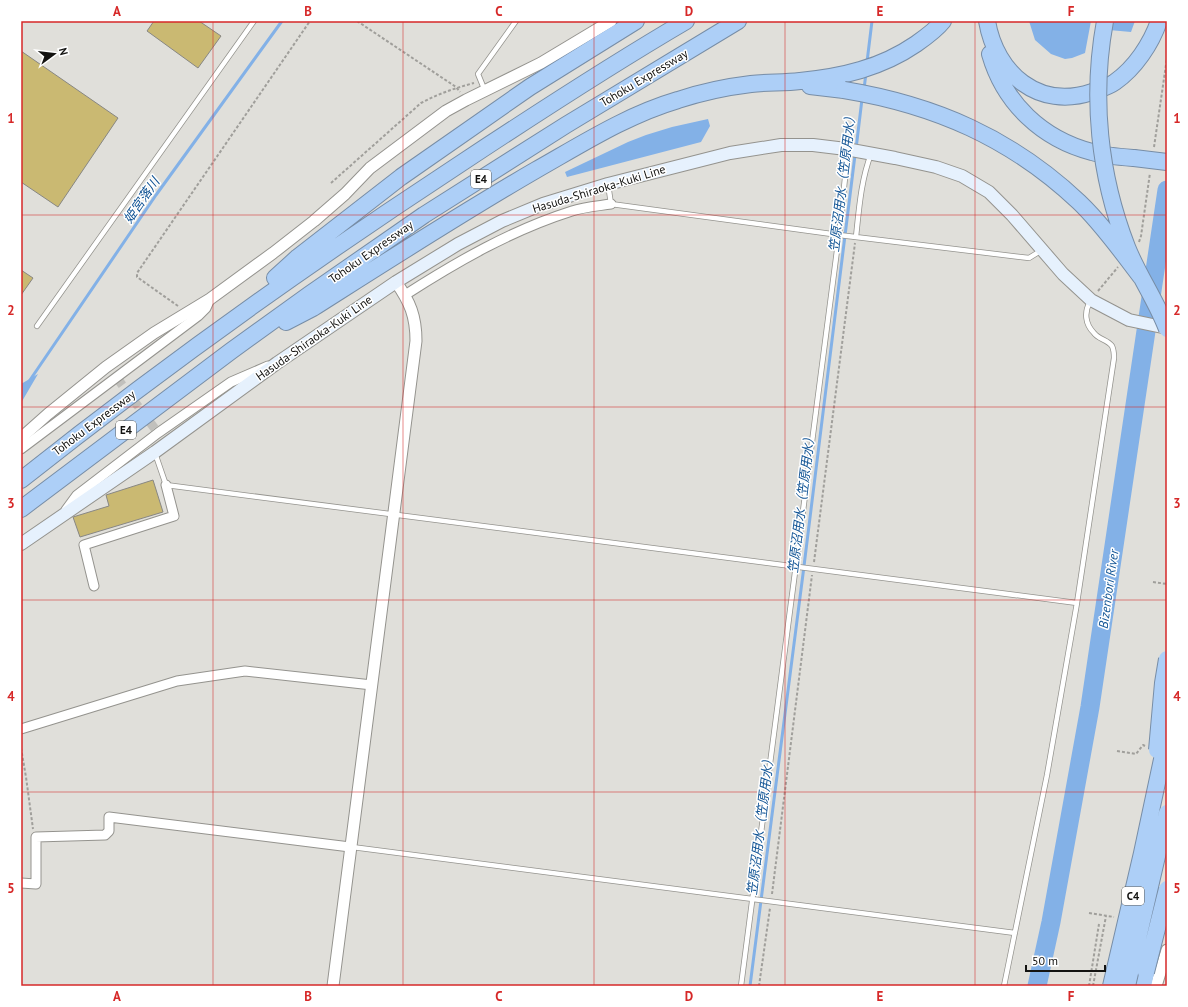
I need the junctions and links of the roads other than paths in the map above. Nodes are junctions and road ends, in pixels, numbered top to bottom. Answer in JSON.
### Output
{"nodes":[{"id":1,"x":254,"y":21,"type":"edge"},
{"id":2,"x":516,"y":21,"type":"edge"},
{"id":3,"x":611,"y":21,"type":"edge"},
{"id":4,"x":636,"y":21,"type":"edge"},
{"id":5,"x":686,"y":21,"type":"edge"},
{"id":6,"x":738,"y":21,"type":"edge"},
{"id":7,"x":943,"y":21,"type":"edge"},
{"id":8,"x":986,"y":21,"type":"edge"},
{"id":9,"x":1105,"y":21,"type":"edge"},
{"id":10,"x":1159,"y":21,"type":"edge"},
{"id":11,"x":844,"y":82,"type":"junction"},
{"id":12,"x":485,"y":91,"type":"junction"},
{"id":13,"x":846,"y":149,"type":"junction"},
{"id":14,"x":872,"y":154,"type":"junction"},
{"id":15,"x":1167,"y":162,"type":"edge"},
{"id":16,"x":608,"y":184,"type":"junction"},
{"id":17,"x":611,"y":204,"type":"junction"},
{"id":18,"x":839,"y":235,"type":"junction"},
{"id":19,"x":856,"y":237,"type":"junction"},
{"id":20,"x":1042,"y":250,"type":"junction"},
{"id":21,"x":1141,"y":276,"type":"junction"},
{"id":22,"x":396,"y":282,"type":"junction"},
{"id":23,"x":405,"y":295,"type":"junction"},
{"id":24,"x":210,"y":299,"type":"junction"},
{"id":25,"x":1091,"y":300,"type":"junction"},
{"id":26,"x":37,"y":326,"type":"dead end"},
{"id":27,"x":1167,"y":328,"type":"edge"},
{"id":28,"x":217,"y":331,"type":"junction"},
{"id":29,"x":231,"y":351,"type":"junction"},
{"id":30,"x":276,"y":363,"type":"junction"},
{"id":31,"x":21,"y":438,"type":"edge"},
{"id":32,"x":21,"y":449,"type":"edge"},
{"id":33,"x":155,"y":452,"type":"junction"},
{"id":34,"x":21,"y":480,"type":"edge"},
{"id":35,"x":166,"y":485,"type":"junction"},
{"id":36,"x":21,"y":509,"type":"edge"},
{"id":37,"x":393,"y":515,"type":"junction"},
{"id":38,"x":62,"y":516,"type":"junction"},
{"id":39,"x":21,"y":544,"type":"edge"},
{"id":40,"x":796,"y":567,"type":"junction"},
{"id":41,"x":94,"y":586,"type":"dead end"},
{"id":42,"x":1077,"y":603,"type":"junction"},
{"id":43,"x":1167,"y":659,"type":"edge"},
{"id":44,"x":372,"y":685,"type":"junction"},
{"id":45,"x":21,"y":729,"type":"edge"},
{"id":46,"x":1167,"y":736,"type":"edge"},
{"id":47,"x":1152,"y":806,"type":"junction"},
{"id":48,"x":1167,"y":813,"type":"edge"},
{"id":49,"x":350,"y":847,"type":"junction"},
{"id":50,"x":21,"y":883,"type":"edge"},
{"id":51,"x":1167,"y":889,"type":"edge"},
{"id":52,"x":753,"y":898,"type":"junction"},
{"id":53,"x":1015,"y":933,"type":"junction"},
{"id":54,"x":1167,"y":950,"type":"edge"},
{"id":55,"x":333,"y":986,"type":"edge"},
{"id":56,"x":741,"y":986,"type":"edge"},
{"id":57,"x":1004,"y":986,"type":"edge"},
{"id":58,"x":1111,"y":986,"type":"edge"},
{"id":59,"x":1127,"y":986,"type":"edge"},
{"id":60,"x":1143,"y":986,"type":"edge"},
{"id":61,"x":1156,"y":986,"type":"edge"}],
"edges":[{"from":1,"to":26,"type":"lane"},
{"from":2,"to":12,"type":"lane"},
{"from":3,"to":12,"type":"street"},
{"from":4,"to":28,"type":"highway"},
{"from":5,"to":28,"type":"highway","name":"Tohoku Expressway","number":"E4"},
{"from":6,"to":29,"type":"highway","name":"Tohoku Expressway","number":"E4"},
{"from":7,"to":11,"type":"highway"},
{"from":8,"to":10,"type":"highway"},
{"from":8,"to":15,"type":"highway","bridge":true},
{"from":9,"to":21,"type":"highway","bridge":true},
{"from":11,"to":21,"type":"highway","bridge":true},
{"from":11,"to":29,"type":"highway"},
{"from":12,"to":24,"type":"street"},
{"from":13,"to":14,"type":"main road","name":"Hasuda-Shiraoka-Kuki Line"},
{"from":13,"to":16,"type":"main road","name":"Hasuda-Shiraoka-Kuki Line"},
{"from":13,"to":18,"type":"lane"},
{"from":14,"to":19,"type":"lane"},
{"from":14,"to":20,"type":"main road","name":"Hasuda-Shiraoka-Kuki Line"},
{"from":16,"to":17,"type":"lane"},
{"from":16,"to":22,"type":"main road","name":"Hasuda-Shiraoka-Kuki Line"},
{"from":17,"to":18,"type":"lane"},
{"from":17,"to":23,"type":"street"},
{"from":18,"to":19,"type":"lane"},
{"from":18,"to":40,"type":"lane"},
{"from":19,"to":20,"type":"lane"},
{"from":20,"to":25,"type":"main road","name":"Hasuda-Shiraoka-Kuki Line"},
{"from":21,"to":27,"type":"highway","bridge":true},
{"from":22,"to":23,"type":"street"},
{"from":22,"to":30,"type":"main road","name":"Hasuda-Shiraoka-Kuki Line"},
{"from":23,"to":37,"type":"street"},
{"from":24,"to":31,"type":"street"},
{"from":24,"to":32,"type":"street"},
{"from":25,"to":27,"type":"main road","name":"Hasuda-Shiraoka-Kuki Line"},
{"from":25,"to":42,"type":"lane"},
{"from":28,"to":34,"type":"highway","name":"Tohoku Expressway","number":"E4"},
{"from":29,"to":36,"type":"highway","name":"Tohoku Expressway","number":"E4"},
{"from":30,"to":33,"type":"main road","name":"Hasuda-Shiraoka-Kuki Line"},
{"from":30,"to":38,"type":"street"},
{"from":33,"to":35,"type":"lane"},
{"from":33,"to":38,"type":"main road","name":"Hasuda-Shiraoka-Kuki Line"},
{"from":35,"to":37,"type":"lane"},
{"from":35,"to":41,"type":"street"},
{"from":37,"to":40,"type":"lane"},
{"from":37,"to":44,"type":"street"},
{"from":38,"to":39,"type":"main road","name":"Hasuda-Shiraoka-Kuki Line"},
{"from":40,"to":42,"type":"lane"},
{"from":40,"to":52,"type":"lane"},
{"from":42,"to":53,"type":"lane"},
{"from":43,"to":47,"type":"highway","bridge":true},
{"from":44,"to":45,"type":"street"},
{"from":44,"to":49,"type":"street"},
{"from":46,"to":47,"type":"highway","number":"C4","bridge":true},
{"from":47,"to":58,"type":"highway","number":"C4","bridge":true},
{"from":48,"to":59,"type":"highway","number":"C4","bridge":true},
{"from":49,"to":50,"type":"street"},
{"from":49,"to":52,"type":"lane"},
{"from":49,"to":55,"type":"street"},
{"from":51,"to":60,"type":"highway","bridge":true},
{"from":52,"to":53,"type":"lane"},
{"from":52,"to":56,"type":"lane"},
{"from":53,"to":57,"type":"lane"},
{"from":54,"to":61,"type":"street"}]}
